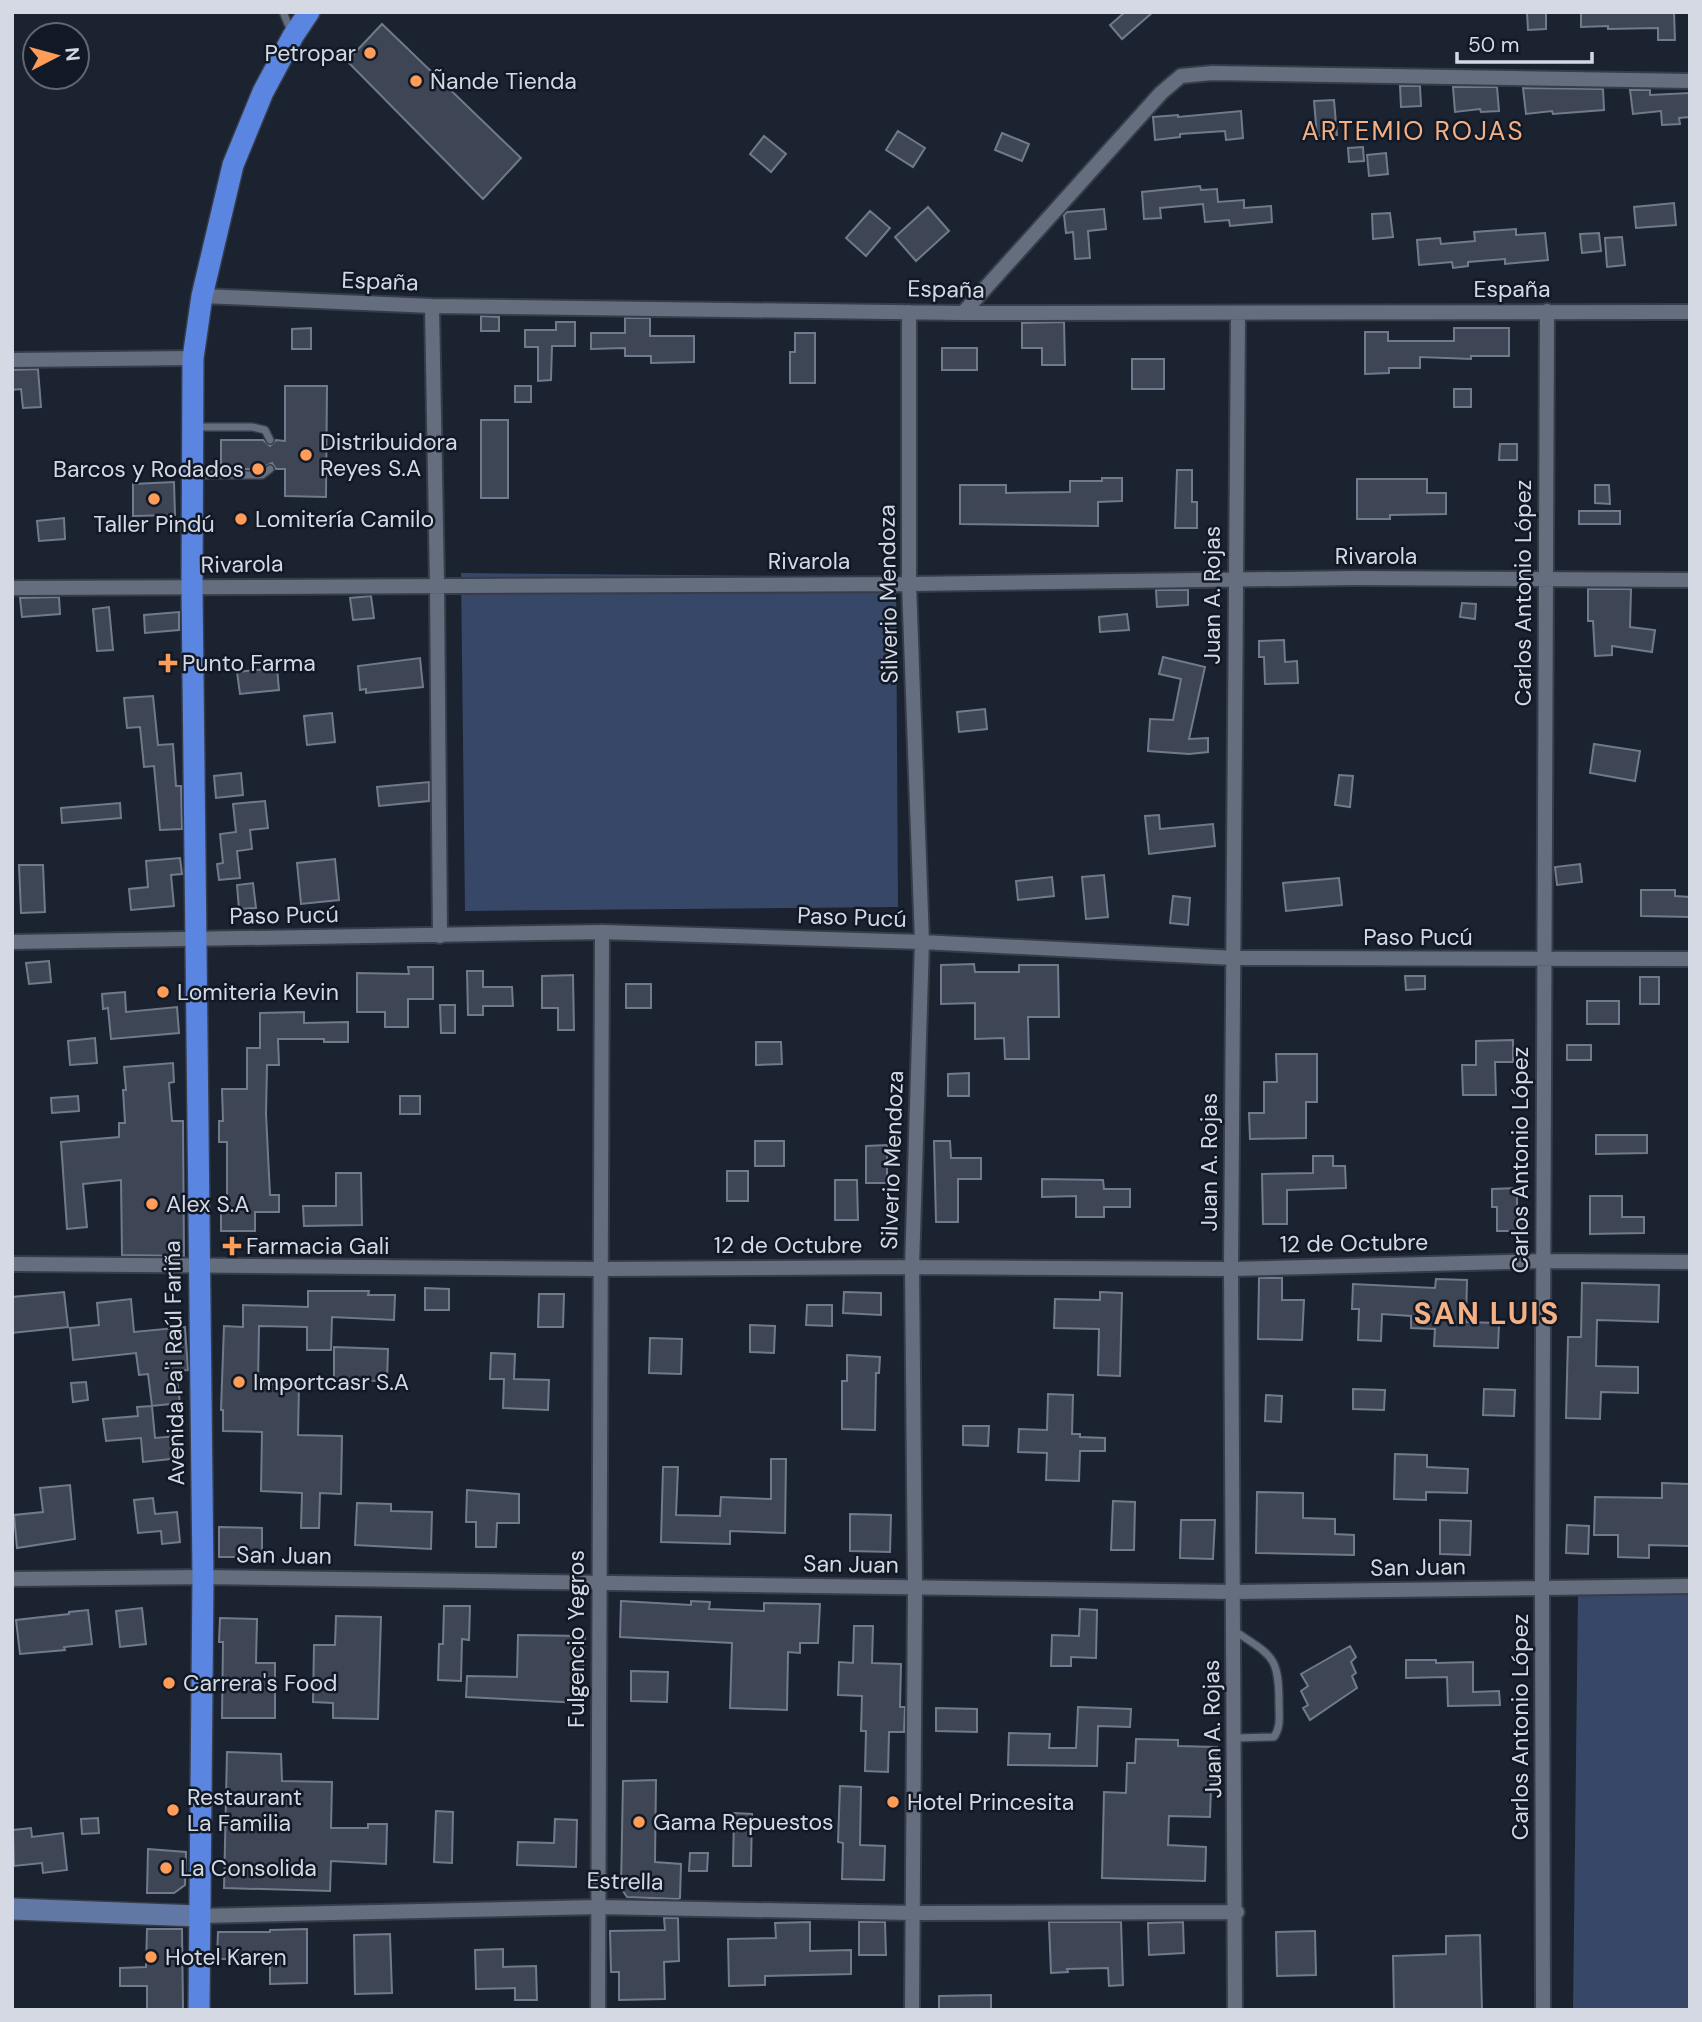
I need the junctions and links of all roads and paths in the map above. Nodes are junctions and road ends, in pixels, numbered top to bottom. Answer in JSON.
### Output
{"nodes":[{"id":1,"x":283,"y":12,"type":"edge"},
{"id":2,"x":309,"y":12,"type":"edge"},
{"id":3,"x":293,"y":36,"type":"junction"},
{"id":4,"x":1690,"y":81,"type":"edge"},
{"id":5,"x":202,"y":296,"type":"junction"},
{"id":6,"x":432,"y":306,"type":"junction"},
{"id":7,"x":1547,"y":311,"type":"junction"},
{"id":8,"x":909,"y":312,"type":"junction"},
{"id":9,"x":1690,"y":312,"type":"edge"},
{"id":10,"x":963,"y":313,"type":"junction"},
{"id":11,"x":1238,"y":314,"type":"junction"},
{"id":12,"x":193,"y":358,"type":"junction"},
{"id":13,"x":12,"y":360,"type":"edge"},
{"id":14,"x":193,"y":427,"type":"junction"},
{"id":15,"x":270,"y":440,"type":"dead end"},
{"id":16,"x":270,"y":469,"type":"dead end"},
{"id":17,"x":193,"y":475,"type":"junction"},
{"id":18,"x":1234,"y":579,"type":"junction"},
{"id":19,"x":1546,"y":580,"type":"junction"},
{"id":20,"x":1690,"y":580,"type":"edge"},
{"id":21,"x":909,"y":584,"type":"junction"},
{"id":22,"x":437,"y":585,"type":"junction"},
{"id":23,"x":12,"y":588,"type":"edge"},
{"id":24,"x":192,"y":588,"type":"junction"},
{"id":25,"x":602,"y":932,"type":"junction"},
{"id":26,"x":440,"y":936,"type":"junction"},
{"id":27,"x":195,"y":939,"type":"junction"},
{"id":28,"x":12,"y":942,"type":"edge"},
{"id":29,"x":922,"y":942,"type":"junction"},
{"id":30,"x":1234,"y":958,"type":"junction"},
{"id":31,"x":1690,"y":959,"type":"edge"},
{"id":32,"x":1543,"y":961,"type":"junction"},
{"id":33,"x":1543,"y":1261,"type":"junction"},
{"id":34,"x":1690,"y":1262,"type":"edge"},
{"id":35,"x":12,"y":1264,"type":"edge"},
{"id":36,"x":199,"y":1265,"type":"junction"},
{"id":37,"x":912,"y":1267,"type":"junction"},
{"id":38,"x":599,"y":1269,"type":"junction"},
{"id":39,"x":1231,"y":1269,"type":"junction"},
{"id":40,"x":203,"y":1577,"type":"junction"},
{"id":41,"x":12,"y":1579,"type":"edge"},
{"id":42,"x":599,"y":1582,"type":"junction"},
{"id":43,"x":1690,"y":1586,"type":"edge"},
{"id":44,"x":915,"y":1588,"type":"junction"},
{"id":45,"x":1542,"y":1589,"type":"junction"},
{"id":46,"x":1234,"y":1592,"type":"junction"},
{"id":47,"x":1233,"y":1629,"type":"junction"},
{"id":48,"x":1235,"y":1738,"type":"junction"},
{"id":49,"x":599,"y":1907,"type":"junction"},
{"id":50,"x":12,"y":1909,"type":"edge"},
{"id":51,"x":1237,"y":1912,"type":"junction"},
{"id":52,"x":913,"y":1913,"type":"junction"},
{"id":53,"x":199,"y":1916,"type":"junction"},
{"id":54,"x":200,"y":2010,"type":"edge"},
{"id":55,"x":598,"y":2010,"type":"edge"},
{"id":56,"x":912,"y":2010,"type":"edge"},
{"id":57,"x":1236,"y":2010,"type":"edge"},
{"id":58,"x":1543,"y":2010,"type":"edge"}],
"edges":[{"from":1,"to":3,"type":"lane"},
{"from":2,"to":3,"type":"highway","name":"Avenida Pa'i Raúl Fariña"},
{"from":3,"to":5,"type":"highway","name":"Avenida Pa'i Raúl Fariña"},
{"from":4,"to":10,"type":"street"},
{"from":5,"to":6,"type":"street","name":"España"},
{"from":5,"to":12,"type":"highway","name":"Avenida Pa'i Raúl Fariña"},
{"from":6,"to":8,"type":"street","name":"España"},
{"from":6,"to":22,"type":"street"},
{"from":7,"to":9,"type":"street","name":"España"},
{"from":7,"to":11,"type":"street","name":"España"},
{"from":7,"to":19,"type":"street","name":"Carlos Antonio López"},
{"from":8,"to":10,"type":"street","name":"España"},
{"from":8,"to":21,"type":"street","name":"Silverio Mendoza"},
{"from":10,"to":11,"type":"street","name":"España"},
{"from":11,"to":18,"type":"street","name":"Juan A. Rojas"},
{"from":12,"to":13,"type":"street"},
{"from":12,"to":14,"type":"highway","name":"Avenida Pa'i Raúl Fariña"},
{"from":14,"to":15,"type":"lane"},
{"from":14,"to":17,"type":"highway","name":"Avenida Pa'i Raúl Fariña"},
{"from":16,"to":17,"type":"lane"},
{"from":17,"to":24,"type":"highway","name":"Avenida Pa'i Raúl Fariña"},
{"from":18,"to":19,"type":"street","name":"Rivarola"},
{"from":18,"to":21,"type":"street","name":"Rivarola"},
{"from":18,"to":30,"type":"street","name":"Juan A. Rojas"},
{"from":19,"to":20,"type":"street","name":"Rivarola"},
{"from":19,"to":32,"type":"street","name":"Carlos Antonio López"},
{"from":21,"to":22,"type":"street","name":"Rivarola"},
{"from":21,"to":29,"type":"street","name":"Silverio Mendoza"},
{"from":22,"to":24,"type":"street","name":"Rivarola"},
{"from":22,"to":26,"type":"street"},
{"from":23,"to":24,"type":"street","name":"Rivarola"},
{"from":24,"to":27,"type":"highway","name":"Avenida Pa'i Raúl Fariña"},
{"from":25,"to":26,"type":"street","name":"Paso Pucú"},
{"from":25,"to":29,"type":"street","name":"Paso Pucú"},
{"from":25,"to":38,"type":"street","name":"Fulgencio Yegros"},
{"from":26,"to":27,"type":"street","name":"Paso Pucú"},
{"from":27,"to":28,"type":"street","name":"Paso Pucú"},
{"from":27,"to":36,"type":"highway","name":"Avenida Pa'i Raúl Fariña"},
{"from":29,"to":30,"type":"street","name":"Paso Pucú"},
{"from":29,"to":37,"type":"street","name":"Silverio Mendoza"},
{"from":30,"to":32,"type":"street","name":"Paso Pucú"},
{"from":30,"to":39,"type":"street","name":"Juan A. Rojas"},
{"from":31,"to":32,"type":"street","name":"Paso Pucú"},
{"from":32,"to":33,"type":"street","name":"Carlos Antonio López"},
{"from":33,"to":34,"type":"street","name":"12 de Octubre"},
{"from":33,"to":39,"type":"street","name":"12 de Octubre"},
{"from":33,"to":45,"type":"street","name":"Carlos Antonio López"},
{"from":35,"to":36,"type":"street","name":"12 de Octubre"},
{"from":36,"to":38,"type":"street","name":"12 de Octubre"},
{"from":36,"to":40,"type":"highway","name":"Avenida Pa'i Raúl Fariña"},
{"from":37,"to":38,"type":"street","name":"12 de Octubre"},
{"from":37,"to":39,"type":"street","name":"12 de Octubre"},
{"from":37,"to":44,"type":"street","name":"Silverio Mendoza"},
{"from":38,"to":42,"type":"street","name":"Fulgencio Yegros"},
{"from":39,"to":46,"type":"street","name":"Juan A. Rojas"},
{"from":40,"to":41,"type":"street","name":"San Juan"},
{"from":40,"to":42,"type":"street","name":"San Juan"},
{"from":40,"to":53,"type":"highway","name":"Avenida Pa'i Raúl Fariña"},
{"from":42,"to":44,"type":"street","name":"San Juan"},
{"from":42,"to":49,"type":"street","name":"Fulgencio Yegros"},
{"from":43,"to":45,"type":"street","name":"San Juan"},
{"from":44,"to":46,"type":"street","name":"San Juan"},
{"from":44,"to":52,"type":"street","name":"Silverio Mendoza"},
{"from":45,"to":46,"type":"street","name":"San Juan"},
{"from":45,"to":58,"type":"street","name":"Carlos Antonio López"},
{"from":46,"to":47,"type":"street","name":"Juan A. Rojas"},
{"from":47,"to":48,"type":"street","name":"Juan A. Rojas"},
{"from":47,"to":48,"type":"lane"},
{"from":48,"to":51,"type":"street","name":"Juan A. Rojas"},
{"from":49,"to":52,"type":"street","name":"Estrella"},
{"from":49,"to":53,"type":"street","name":"Estrella"},
{"from":49,"to":55,"type":"street","name":"Fulgencio Yegros"},
{"from":50,"to":53,"type":"main road","name":"Estrella"},
{"from":51,"to":52,"type":"street","name":"Estrella"},
{"from":51,"to":57,"type":"street","name":"Juan A. Rojas"},
{"from":52,"to":56,"type":"street","name":"Silverio Mendoza"},
{"from":53,"to":54,"type":"highway","name":"Avenida Pa'i Raúl Fariña"}]}
